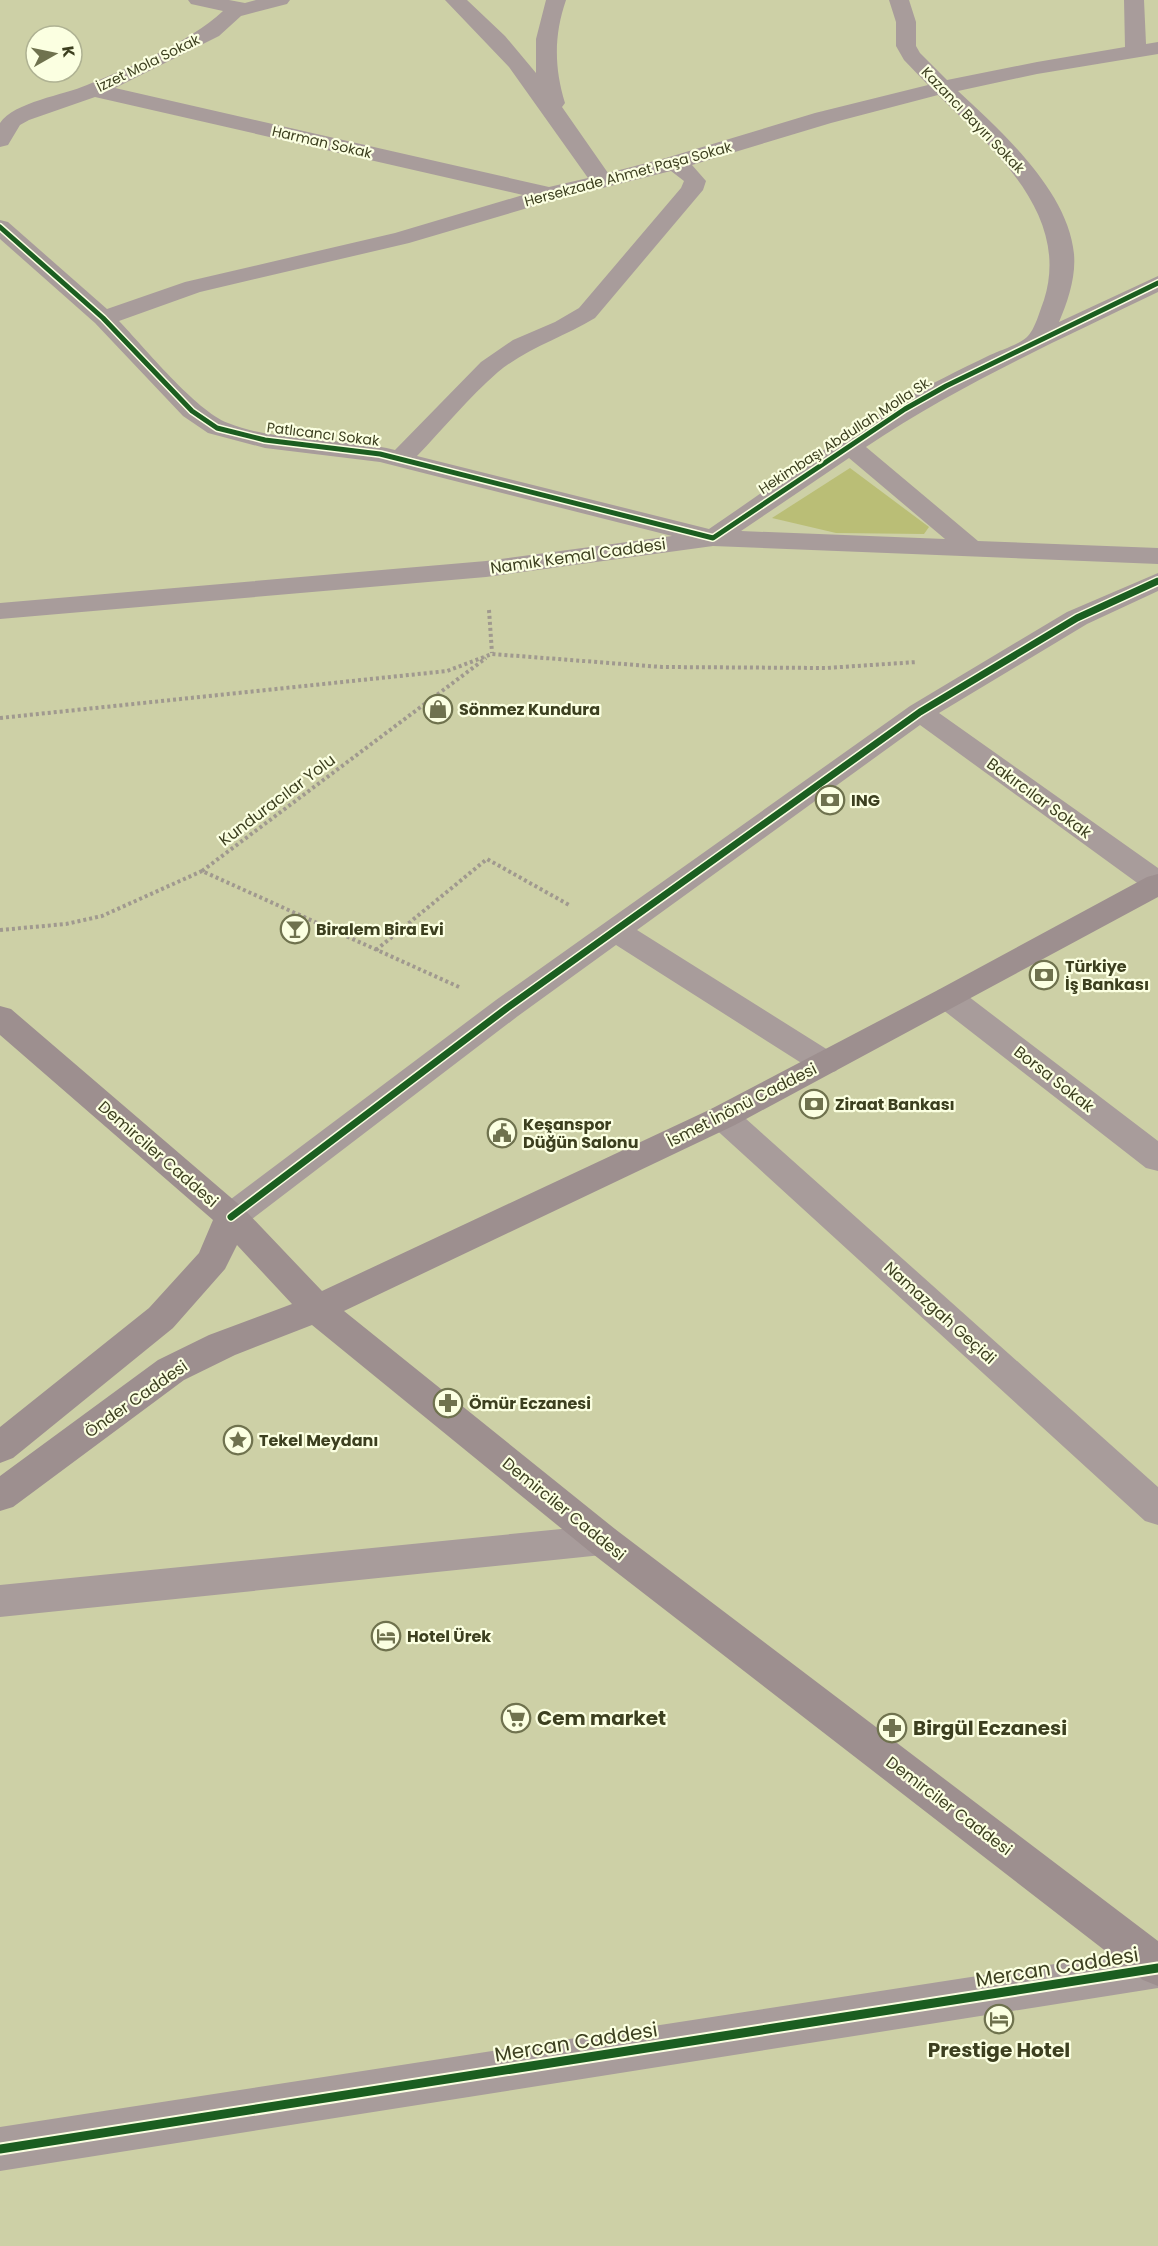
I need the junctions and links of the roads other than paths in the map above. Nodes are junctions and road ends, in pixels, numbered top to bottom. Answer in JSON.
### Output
{"nodes":[{"id":1,"x":198,"y":0,"type":"edge"},
{"id":2,"x":280,"y":0,"type":"edge"},
{"id":3,"x":455,"y":0,"type":"edge"},
{"id":4,"x":556,"y":0,"type":"edge"},
{"id":5,"x":899,"y":0,"type":"edge"},
{"id":6,"x":1134,"y":0,"type":"edge"},
{"id":7,"x":244,"y":9,"type":"junction"},
{"id":8,"x":1147,"y":50,"type":"edge"},
{"id":9,"x":941,"y":88,"type":"junction"},
{"id":10,"x":94,"y":90,"type":"junction"},
{"id":11,"x":6,"y":115,"type":"edge"},
{"id":12,"x":559,"y":117,"type":"junction"},
{"id":13,"x":0,"y":140,"type":"edge"},
{"id":14,"x":674,"y":163,"type":"junction"},
{"id":15,"x":602,"y":181,"type":"junction"},
{"id":16,"x":550,"y":194,"type":"junction"},
{"id":17,"x":0,"y":227,"type":"edge"},
{"id":18,"x":1158,"y":283,"type":"edge"},
{"id":19,"x":103,"y":318,"type":"junction"},
{"id":20,"x":1038,"y":341,"type":"junction"},
{"id":21,"x":850,"y":446,"type":"junction"},
{"id":22,"x":400,"y":459,"type":"junction"},
{"id":23,"x":714,"y":538,"type":"junction"},
{"id":24,"x":972,"y":549,"type":"junction"},
{"id":25,"x":1158,"y":556,"type":"edge"},
{"id":26,"x":1158,"y":581,"type":"edge"},
{"id":27,"x":0,"y":611,"type":"edge"},
{"id":28,"x":920,"y":712,"type":"junction"},
{"id":29,"x":1158,"y":883,"type":"edge"},
{"id":30,"x":615,"y":930,"type":"junction"},
{"id":31,"x":949,"y":998,"type":"junction"},
{"id":32,"x":0,"y":1017,"type":"edge"},
{"id":33,"x":825,"y":1063,"type":"junction"},
{"id":34,"x":723,"y":1117,"type":"junction"},
{"id":35,"x":1158,"y":1160,"type":"edge"},
{"id":36,"x":231,"y":1217,"type":"junction"},
{"id":37,"x":316,"y":1309,"type":"junction"},
{"id":38,"x":0,"y":1448,"type":"edge"},
{"id":39,"x":0,"y":1496,"type":"edge"},
{"id":40,"x":1158,"y":1510,"type":"edge"},
{"id":41,"x":602,"y":1540,"type":"junction"},
{"id":42,"x":0,"y":1600,"type":"edge"},
{"id":43,"x":1158,"y":1967,"type":"edge"},
{"id":44,"x":0,"y":2149,"type":"edge"}],
"edges":[{"from":1,"to":7,"type":"street"},
{"from":2,"to":7,"type":"street","name":"İzzet Mola Sokak"},
{"from":3,"to":12,"type":"street"},
{"from":4,"to":12,"type":"street"},
{"from":5,"to":9,"type":"street","name":"Kazancı Bayırı Sokak"},
{"from":6,"to":8,"type":"street"},
{"from":7,"to":10,"type":"street","name":"İzzet Mola Sokak"},
{"from":8,"to":9,"type":"street","name":"Hersekzade Ahmet Paşa Sokak"},
{"from":9,"to":14,"type":"street","name":"Hersekzade Ahmet Paşa Sokak"},
{"from":9,"to":20,"type":"street","name":"Kazancı Bayırı Sokak"},
{"from":10,"to":11,"type":"street","name":"İzzet Mola Sokak"},
{"from":10,"to":16,"type":"street","name":"Harman Sokak"},
{"from":11,"to":13,"type":"street"},
{"from":12,"to":15,"type":"street"},
{"from":14,"to":15,"type":"street","name":"Hersekzade Ahmet Paşa Sokak"},
{"from":14,"to":22,"type":"street"},
{"from":15,"to":16,"type":"street","name":"Hersekzade Ahmet Paşa Sokak"},
{"from":16,"to":19,"type":"street","name":"Hersekzade Ahmet Paşa Sokak"},
{"from":17,"to":19,"type":"street","name":"Patlıcancı Sokak"},
{"from":18,"to":20,"type":"street","name":"Hekimbaşı Abdullah Molla Sk."},
{"from":19,"to":22,"type":"street","name":"Patlıcancı Sokak"},
{"from":20,"to":21,"type":"street","name":"Hekimbaşı Abdullah Molla Sk."},
{"from":21,"to":23,"type":"street","name":"Hekimbaşı Abdullah Molla Sk."},
{"from":21,"to":24,"type":"street"},
{"from":22,"to":23,"type":"street","name":"Patlıcancı Sokak"},
{"from":23,"to":24,"type":"street","name":"Namık Kemal Caddesi"},
{"from":23,"to":27,"type":"street","name":"Namık Kemal Caddesi"},
{"from":24,"to":25,"type":"street","name":"Namık Kemal Caddesi"},
{"from":26,"to":28,"type":"street"},
{"from":28,"to":29,"type":"street","name":"Bakırcılar Sokak"},
{"from":28,"to":30,"type":"street"},
{"from":29,"to":31,"type":"main road","name":"İsmet İnönü Caddesi"},
{"from":30,"to":33,"type":"street"},
{"from":30,"to":36,"type":"street"},
{"from":31,"to":33,"type":"main road","name":"İsmet İnönü Caddesi"},
{"from":31,"to":35,"type":"street","name":"Borsa Sokak"},
{"from":32,"to":36,"type":"main road","name":"Demirciler Caddesi"},
{"from":33,"to":34,"type":"main road","name":"İsmet İnönü Caddesi"},
{"from":34,"to":37,"type":"main road","name":"İsmet İnönü Caddesi"},
{"from":34,"to":40,"type":"street","name":"Namazgah Geçidi"},
{"from":36,"to":37,"type":"main road","name":"Demirciler Caddesi"},
{"from":36,"to":38,"type":"main road"},
{"from":37,"to":39,"type":"main road","name":"Önder Caddesi"},
{"from":37,"to":41,"type":"main road","name":"Demirciler Caddesi"},
{"from":41,"to":42,"type":"street"},
{"from":41,"to":43,"type":"main road","name":"Demirciler Caddesi"},
{"from":43,"to":44,"type":"street","name":"Mercan Caddesi"}]}
